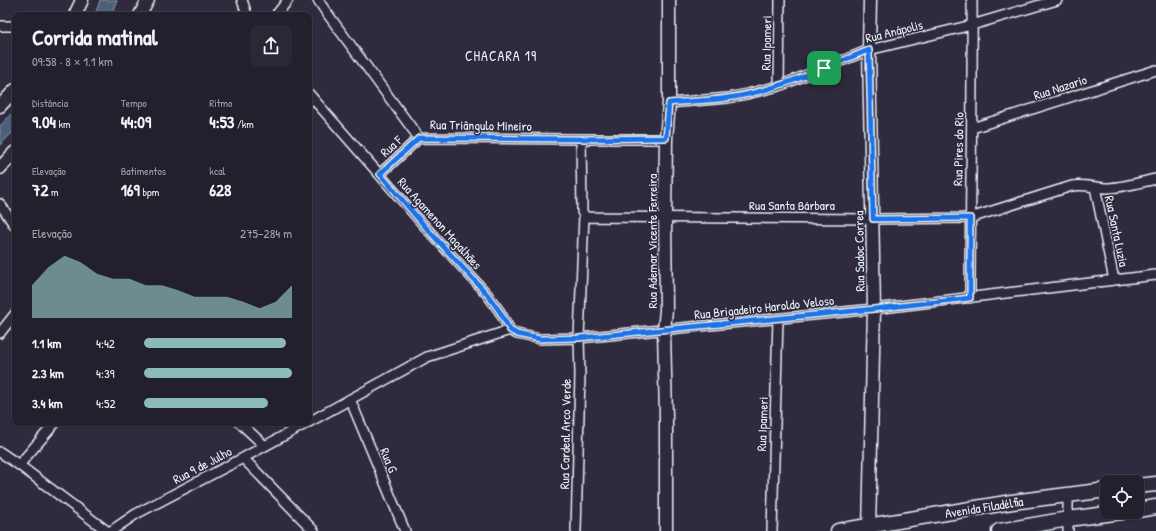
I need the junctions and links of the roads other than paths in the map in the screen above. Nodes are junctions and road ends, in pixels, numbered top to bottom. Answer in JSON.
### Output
{"nodes":[{"id":1,"x":82,"y":0,"type":"edge"},
{"id":2,"x":148,"y":0,"type":"edge"},
{"id":3,"x":242,"y":0,"type":"edge"},
{"id":4,"x":288,"y":0,"type":"edge"},
{"id":5,"x":318,"y":0,"type":"edge"},
{"id":6,"x":669,"y":0,"type":"edge"},
{"id":7,"x":780,"y":0,"type":"edge"},
{"id":8,"x":870,"y":0,"type":"edge"},
{"id":9,"x":972,"y":0,"type":"edge"},
{"id":10,"x":1057,"y":0,"type":"edge"},
{"id":11,"x":77,"y":12,"type":"edge"},
{"id":12,"x":142,"y":12,"type":"edge"},
{"id":13,"x":246,"y":12,"type":"edge"},
{"id":14,"x":278,"y":12,"type":"edge"},
{"id":15,"x":972,"y":25,"type":"junction"},
{"id":16,"x":0,"y":26,"type":"edge"},
{"id":17,"x":12,"y":26,"type":"edge"},
{"id":18,"x":869,"y":50,"type":"junction"},
{"id":19,"x":1156,"y":70,"type":"edge"},
{"id":20,"x":779,"y":86,"type":"junction"},
{"id":21,"x":12,"y":93,"type":"edge"},
{"id":22,"x":312,"y":97,"type":"edge"},
{"id":23,"x":669,"y":103,"type":"junction"},
{"id":24,"x":0,"y":106,"type":"edge"},
{"id":25,"x":972,"y":128,"type":"junction"},
{"id":26,"x":419,"y":138,"type":"junction"},
{"id":27,"x":666,"y":138,"type":"junction"},
{"id":28,"x":581,"y":139,"type":"junction"},
{"id":29,"x":12,"y":155,"type":"edge"},
{"id":30,"x":0,"y":168,"type":"edge"},
{"id":31,"x":380,"y":174,"type":"junction"},
{"id":32,"x":1156,"y":179,"type":"edge"},
{"id":33,"x":1094,"y":187,"type":"junction"},
{"id":34,"x":0,"y":204,"type":"edge"},
{"id":35,"x":583,"y":214,"type":"junction"},
{"id":36,"x":665,"y":217,"type":"junction"},
{"id":37,"x":970,"y":218,"type":"junction"},
{"id":38,"x":873,"y":219,"type":"junction"},
{"id":39,"x":12,"y":222,"type":"edge"},
{"id":40,"x":1156,"y":275,"type":"edge"},
{"id":41,"x":1114,"y":280,"type":"junction"},
{"id":42,"x":970,"y":298,"type":"junction"},
{"id":43,"x":874,"y":309,"type":"junction"},
{"id":44,"x":12,"y":318,"type":"edge"},
{"id":45,"x":778,"y":318,"type":"junction"},
{"id":46,"x":664,"y":330,"type":"junction"},
{"id":47,"x":514,"y":332,"type":"junction"},
{"id":48,"x":0,"y":333,"type":"edge"},
{"id":49,"x":579,"y":338,"type":"junction"},
{"id":50,"x":350,"y":400,"type":"junction"},
{"id":51,"x":312,"y":420,"type":"edge"},
{"id":52,"x":52,"y":426,"type":"edge"},
{"id":53,"x":243,"y":426,"type":"edge"},
{"id":54,"x":301,"y":426,"type":"edge"},
{"id":55,"x":265,"y":446,"type":"junction"},
{"id":56,"x":0,"y":452,"type":"edge"},
{"id":57,"x":243,"y":458,"type":"junction"},
{"id":58,"x":19,"y":464,"type":"junction"},
{"id":59,"x":1156,"y":484,"type":"edge"},
{"id":60,"x":1144,"y":485,"type":"edge"},
{"id":61,"x":1100,"y":491,"type":"edge"},
{"id":62,"x":1068,"y":494,"type":"junction"},
{"id":63,"x":1156,"y":507,"type":"edge"},
{"id":64,"x":1144,"y":509,"type":"edge"},
{"id":65,"x":1100,"y":517,"type":"edge"},
{"id":66,"x":1068,"y":525,"type":"edge"},
{"id":67,"x":869,"y":529,"type":"edge"},
{"id":68,"x":107,"y":531,"type":"edge"},
{"id":69,"x":111,"y":531,"type":"edge"},
{"id":70,"x":314,"y":531,"type":"edge"},
{"id":71,"x":405,"y":531,"type":"edge"},
{"id":72,"x":576,"y":531,"type":"edge"},
{"id":73,"x":666,"y":531,"type":"edge"},
{"id":74,"x":772,"y":531,"type":"edge"},
{"id":75,"x":838,"y":531,"type":"edge"},
{"id":76,"x":999,"y":531,"type":"edge"}],
"edges":[{"from":1,"to":11,"type":"street"},
{"from":2,"to":12,"type":"street"},
{"from":3,"to":13,"type":"street"},
{"from":4,"to":14,"type":"street"},
{"from":5,"to":26,"type":"street","name":"Rua Triângulo Mineiro"},
{"from":6,"to":23,"type":"street","name":"Rua Ademar Vicente Ferreira"},
{"from":7,"to":20,"type":"street","name":"Rua Ipameri"},
{"from":8,"to":18,"type":"street","name":"Rua Sadoc Correa"},
{"from":9,"to":15,"type":"street","name":"Rua Pires do Rio"},
{"from":10,"to":15,"type":"street","name":"Rua Anápolis"},
{"from":15,"to":18,"type":"street","name":"Rua Anápolis"},
{"from":15,"to":25,"type":"street","name":"Rua Pires do Rio"},
{"from":16,"to":17,"type":"street"},
{"from":18,"to":20,"type":"street","name":"Rua Anápolis"},
{"from":18,"to":38,"type":"street","name":"Rua Sadoc Correa"},
{"from":19,"to":25,"type":"street","name":"Rua Nazario"},
{"from":20,"to":23,"type":"street","name":"Rua Anápolis"},
{"from":21,"to":24,"type":"street"},
{"from":22,"to":31,"type":"street","name":"Rua Agamenon Magalhães"},
{"from":23,"to":27,"type":"street","name":"Rua Ademar Vicente Ferreira"},
{"from":25,"to":37,"type":"street","name":"Rua Pires do Rio"},
{"from":26,"to":28,"type":"street","name":"Rua Triângulo Mineiro"},
{"from":26,"to":31,"type":"street","name":"Rua F"},
{"from":27,"to":28,"type":"street","name":"Rua Triângulo Mineiro"},
{"from":27,"to":36,"type":"street","name":"Rua Ademar Vicente Ferreira"},
{"from":28,"to":35,"type":"street"},
{"from":29,"to":30,"type":"street"},
{"from":31,"to":47,"type":"street","name":"Rua Agamenon Magalhães"},
{"from":32,"to":33,"type":"street","name":"Rua Santa Bárbara"},
{"from":33,"to":37,"type":"street","name":"Rua Santa Bárbara"},
{"from":33,"to":41,"type":"street","name":"Rua Santa Luzia"},
{"from":34,"to":39,"type":"street"},
{"from":35,"to":36,"type":"street","name":"Rua Santa Bárbara"},
{"from":35,"to":49,"type":"street","name":"Rua Cardeal Arco Verde"},
{"from":36,"to":38,"type":"street","name":"Rua Santa Bárbara"},
{"from":36,"to":46,"type":"street","name":"Rua Ademar Vicente Ferreira"},
{"from":37,"to":38,"type":"street","name":"Rua Santa Bárbara"},
{"from":37,"to":42,"type":"street","name":"Rua Pires do Rio"},
{"from":38,"to":43,"type":"street","name":"Rua Sadoc Correa"},
{"from":40,"to":41,"type":"street","name":"Rua Brigadeiro Haroldo Veloso"},
{"from":41,"to":42,"type":"street","name":"Rua Brigadeiro Haroldo Veloso"},
{"from":42,"to":43,"type":"street","name":"Rua Brigadeiro Haroldo Veloso"},
{"from":43,"to":45,"type":"street","name":"Rua Brigadeiro Haroldo Veloso"},
{"from":43,"to":67,"type":"street","name":"Rua Sadoc Correa"},
{"from":44,"to":48,"type":"street"},
{"from":45,"to":46,"type":"street","name":"Rua Brigadeiro Haroldo Veloso"},
{"from":45,"to":74,"type":"street","name":"Rua Ipameri"},
{"from":46,"to":49,"type":"street","name":"Rua Brigadeiro Haroldo Veloso"},
{"from":46,"to":73,"type":"street","name":"Rua Ademar Vicente Ferreira"},
{"from":47,"to":49,"type":"street","name":"Rua Brigadeiro Haroldo Veloso"},
{"from":47,"to":50,"type":"street","name":"Rua 9 de Julho"},
{"from":49,"to":72,"type":"street","name":"Rua Cardeal Arco Verde"},
{"from":50,"to":51,"type":"street","name":"Rua 9 de Julho"},
{"from":50,"to":71,"type":"street","name":"Rua G"},
{"from":52,"to":58,"type":"street"},
{"from":53,"to":55,"type":"street"},
{"from":54,"to":55,"type":"street","name":"Rua 9 de Julho"},
{"from":55,"to":57,"type":"street","name":"Rua 9 de Julho"},
{"from":56,"to":58,"type":"street"},
{"from":57,"to":69,"type":"street","name":"Rua 9 de Julho"},
{"from":57,"to":70,"type":"street"},
{"from":58,"to":68,"type":"street"},
{"from":59,"to":60,"type":"main road"},
{"from":61,"to":62,"type":"main road","name":"Avenida Filadélfia"},
{"from":62,"to":66,"type":"street"},
{"from":62,"to":67,"type":"main road","name":"Avenida Filadélfia"},
{"from":63,"to":64,"type":"main road"},
{"from":65,"to":66,"type":"main road","name":"Avenida Filadélfia"},
{"from":66,"to":76,"type":"main road","name":"Avenida Filadélfia"},
{"from":67,"to":75,"type":"main road","name":"Avenida Filadélfia"}]}
